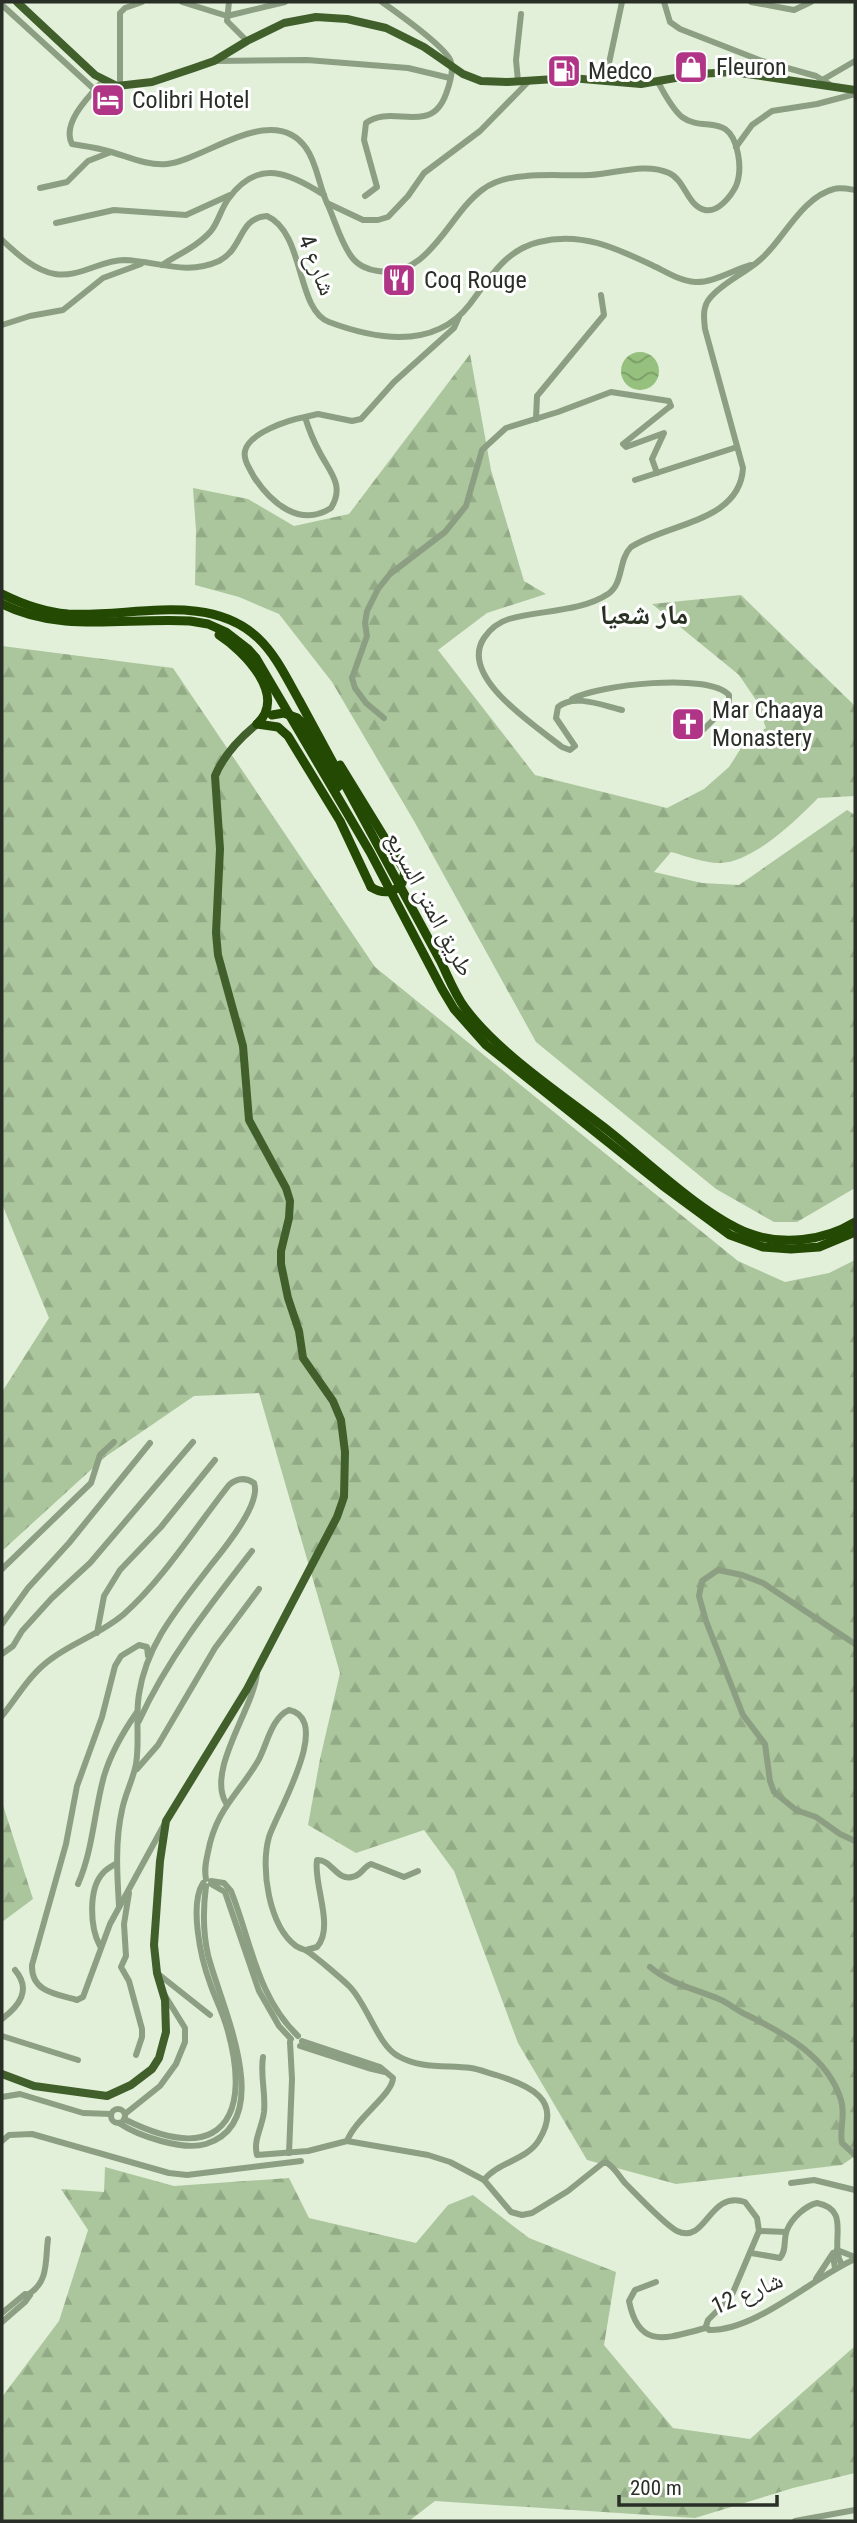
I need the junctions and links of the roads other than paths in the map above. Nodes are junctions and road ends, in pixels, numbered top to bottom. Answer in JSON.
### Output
{"nodes":[{"id":1,"x":17,"y":2,"type":"edge"},
{"id":2,"x":142,"y":2,"type":"edge"},
{"id":3,"x":181,"y":2,"type":"edge"},
{"id":4,"x":229,"y":2,"type":"edge"},
{"id":5,"x":285,"y":2,"type":"edge"},
{"id":6,"x":382,"y":2,"type":"edge"},
{"id":7,"x":622,"y":2,"type":"edge"},
{"id":8,"x":751,"y":2,"type":"edge"},
{"id":9,"x":811,"y":2,"type":"edge"},
{"id":10,"x":666,"y":3,"type":"edge"},
{"id":11,"x":2,"y":5,"type":"edge"},
{"id":12,"x":521,"y":14,"type":"dead end"},
{"id":13,"x":227,"y":16,"type":"junction"},
{"id":14,"x":247,"y":41,"type":"junction"},
{"id":15,"x":215,"y":61,"type":"junction"},
{"id":16,"x":855,"y":61,"type":"edge"},
{"id":17,"x":452,"y":67,"type":"junction"},
{"id":18,"x":450,"y":78,"type":"junction"},
{"id":19,"x":530,"y":79,"type":"junction"},
{"id":20,"x":103,"y":81,"type":"junction"},
{"id":21,"x":518,"y":81,"type":"junction"},
{"id":22,"x":605,"y":82,"type":"junction"},
{"id":23,"x":658,"y":82,"type":"junction"},
{"id":24,"x":827,"y":82,"type":"junction"},
{"id":25,"x":120,"y":86,"type":"junction"},
{"id":26,"x":95,"y":90,"type":"junction"},
{"id":27,"x":855,"y":92,"type":"edge"},
{"id":28,"x":736,"y":147,"type":"junction"},
{"id":29,"x":111,"y":152,"type":"junction"},
{"id":30,"x":40,"y":188,"type":"dead end"},
{"id":31,"x":855,"y":190,"type":"edge"},
{"id":32,"x":232,"y":194,"type":"junction"},
{"id":33,"x":324,"y":195,"type":"junction"},
{"id":34,"x":365,"y":196,"type":"dead end"},
{"id":35,"x":327,"y":203,"type":"junction"},
{"id":36,"x":57,"y":223,"type":"dead end"},
{"id":37,"x":2,"y":240,"type":"edge"},
{"id":38,"x":142,"y":263,"type":"junction"},
{"id":39,"x":756,"y":264,"type":"junction"},
{"id":40,"x":162,"y":265,"type":"junction"},
{"id":41,"x":601,"y":295,"type":"dead end"},
{"id":42,"x":460,"y":316,"type":"junction"},
{"id":43,"x":2,"y":325,"type":"edge"},
{"id":44,"x":305,"y":417,"type":"junction"},
{"id":45,"x":536,"y":419,"type":"junction"},
{"id":46,"x":737,"y":447,"type":"junction"},
{"id":47,"x":657,"y":472,"type":"junction"},
{"id":48,"x":635,"y":480,"type":"dead end"},
{"id":49,"x":2,"y":594,"type":"edge"},
{"id":50,"x":2,"y":604,"type":"edge"},
{"id":51,"x":204,"y":623,"type":"junction"},
{"id":52,"x":570,"y":700,"type":"junction"},
{"id":53,"x":622,"y":710,"type":"dead end"},
{"id":54,"x":384,"y":718,"type":"dead end"},
{"id":55,"x":264,"y":719,"type":"junction"},
{"id":56,"x":702,"y":731,"type":"dead end"},
{"id":57,"x":329,"y":755,"type":"junction"},
{"id":58,"x":340,"y":821,"type":"junction"},
{"id":59,"x":366,"y":824,"type":"junction"},
{"id":60,"x":370,"y":852,"type":"junction"},
{"id":61,"x":855,"y":1222,"type":"edge"},
{"id":62,"x":855,"y":1232,"type":"edge"},
{"id":63,"x":114,"y":1442,"type":"dead end"},
{"id":64,"x":192,"y":1442,"type":"dead end"},
{"id":65,"x":150,"y":1443,"type":"dead end"},
{"id":66,"x":215,"y":1460,"type":"dead end"},
{"id":67,"x":252,"y":1550,"type":"dead end"},
{"id":68,"x":2,"y":1569,"type":"edge"},
{"id":69,"x":259,"y":1589,"type":"dead end"},
{"id":70,"x":2,"y":1624,"type":"edge"},
{"id":71,"x":97,"y":1633,"type":"junction"},
{"id":72,"x":855,"y":1644,"type":"edge"},
{"id":73,"x":2,"y":1654,"type":"edge"},
{"id":74,"x":148,"y":1660,"type":"junction"},
{"id":75,"x":257,"y":1671,"type":"junction"},
{"id":76,"x":137,"y":1712,"type":"junction"},
{"id":77,"x":2,"y":1716,"type":"edge"},
{"id":78,"x":138,"y":1723,"type":"junction"},
{"id":79,"x":135,"y":1772,"type":"junction"},
{"id":80,"x":226,"y":1803,"type":"junction"},
{"id":81,"x":166,"y":1821,"type":"junction"},
{"id":82,"x":855,"y":1841,"type":"edge"},
{"id":83,"x":117,"y":1863,"type":"junction"},
{"id":84,"x":418,"y":1871,"type":"dead end"},
{"id":85,"x":207,"y":1883,"type":"junction"},
{"id":86,"x":78,"y":1884,"type":"dead end"},
{"id":87,"x":129,"y":1887,"type":"junction"},
{"id":88,"x":119,"y":1906,"type":"junction"},
{"id":89,"x":100,"y":1946,"type":"junction"},
{"id":90,"x":306,"y":1950,"type":"junction"},
{"id":91,"x":205,"y":1955,"type":"junction"},
{"id":92,"x":650,"y":1967,"type":"dead end"},
{"id":93,"x":15,"y":1970,"type":"dead end"},
{"id":94,"x":157,"y":1973,"type":"junction"},
{"id":95,"x":163,"y":1992,"type":"junction"},
{"id":96,"x":210,"y":2015,"type":"dead end"},
{"id":97,"x":2,"y":2019,"type":"edge"},
{"id":98,"x":2,"y":2036,"type":"edge"},
{"id":99,"x":296,"y":2042,"type":"junction"},
{"id":100,"x":136,"y":2056,"type":"dead end"},
{"id":101,"x":263,"y":2057,"type":"dead end"},
{"id":102,"x":78,"y":2060,"type":"dead end"},
{"id":103,"x":2,"y":2074,"type":"edge"},
{"id":104,"x":2,"y":2097,"type":"edge"},
{"id":105,"x":134,"y":2107,"type":"junction"},
{"id":106,"x":119,"y":2117,"type":"junction"},
{"id":107,"x":137,"y":2125,"type":"junction"},
{"id":108,"x":2,"y":2141,"type":"edge"},
{"id":109,"x":347,"y":2141,"type":"junction"},
{"id":110,"x":289,"y":2154,"type":"junction"},
{"id":111,"x":855,"y":2155,"type":"edge"},
{"id":112,"x":301,"y":2161,"type":"dead end"},
{"id":113,"x":484,"y":2180,"type":"junction"},
{"id":114,"x":791,"y":2183,"type":"dead end"},
{"id":115,"x":855,"y":2190,"type":"edge"},
{"id":116,"x":759,"y":2231,"type":"junction"},
{"id":117,"x":786,"y":2232,"type":"junction"},
{"id":118,"x":48,"y":2239,"type":"dead end"},
{"id":119,"x":835,"y":2251,"type":"junction"},
{"id":120,"x":751,"y":2253,"type":"junction"},
{"id":121,"x":854,"y":2260,"type":"edge"},
{"id":122,"x":839,"y":2266,"type":"junction"},
{"id":123,"x":815,"y":2281,"type":"junction"},
{"id":124,"x":656,"y":2282,"type":"dead end"},
{"id":125,"x":29,"y":2294,"type":"junction"},
{"id":126,"x":2,"y":2313,"type":"edge"},
{"id":127,"x":2,"y":2322,"type":"edge"},
{"id":128,"x":706,"y":2328,"type":"junction"},
{"id":129,"x":855,"y":2510,"type":"edge"},
{"id":130,"x":795,"y":2521,"type":"edge"}],
"edges":[{"from":1,"to":20,"type":"main road"},
{"from":2,"to":25,"type":"street"},
{"from":3,"to":13,"type":"street"},
{"from":4,"to":13,"type":"street"},
{"from":5,"to":13,"type":"street"},
{"from":6,"to":17,"type":"street"},
{"from":7,"to":22,"type":"street"},
{"from":8,"to":9,"type":"street"},
{"from":10,"to":24,"type":"street"},
{"from":11,"to":26,"type":"street"},
{"from":12,"to":21,"type":"street"},
{"from":13,"to":14,"type":"street"},
{"from":14,"to":15,"type":"main road"},
{"from":14,"to":17,"type":"main road"},
{"from":15,"to":18,"type":"street"},
{"from":15,"to":25,"type":"main road"},
{"from":16,"to":24,"type":"street"},
{"from":17,"to":18,"type":"street"},
{"from":17,"to":21,"type":"main road"},
{"from":18,"to":34,"type":"street"},
{"from":19,"to":21,"type":"main road"},
{"from":19,"to":22,"type":"main road"},
{"from":19,"to":35,"type":"street"},
{"from":20,"to":25,"type":"main road"},
{"from":20,"to":26,"type":"street"},
{"from":22,"to":23,"type":"main road"},
{"from":23,"to":24,"type":"main road"},
{"from":23,"to":28,"type":"street"},
{"from":24,"to":27,"type":"main road"},
{"from":26,"to":29,"type":"street"},
{"from":27,"to":28,"type":"street"},
{"from":28,"to":35,"type":"street"},
{"from":29,"to":30,"type":"street"},
{"from":29,"to":33,"type":"street"},
{"from":31,"to":39,"type":"street"},
{"from":32,"to":33,"type":"street"},
{"from":32,"to":36,"type":"street"},
{"from":32,"to":40,"type":"street"},
{"from":33,"to":35,"type":"street"},
{"from":37,"to":38,"type":"street","name":"شارع 4"},
{"from":38,"to":40,"type":"street","name":"شارع 4"},
{"from":38,"to":43,"type":"street"},
{"from":39,"to":42,"type":"street","name":"شارع 4"},
{"from":39,"to":46,"type":"street"},
{"from":40,"to":42,"type":"street","name":"شارع 4"},
{"from":41,"to":45,"type":"street"},
{"from":42,"to":44,"type":"street"},
{"from":44,"to":44,"type":"street"},
{"from":45,"to":47,"type":"street"},
{"from":45,"to":54,"type":"street"},
{"from":46,"to":47,"type":"street"},
{"from":46,"to":52,"type":"street"},
{"from":47,"to":48,"type":"street"},
{"from":49,"to":57,"type":"highway","name":"طريق المتن السريع"},
{"from":50,"to":51,"type":"highway","name":"طريق المتن السريع"},
{"from":51,"to":55,"type":"highway"},
{"from":51,"to":60,"type":"highway","name":"طريق المتن السريع"},
{"from":52,"to":53,"type":"street"},
{"from":52,"to":56,"type":"street"},
{"from":55,"to":58,"type":"highway"},
{"from":55,"to":59,"type":"highway","bridge":true},
{"from":55,"to":75,"type":"main road"},
{"from":57,"to":58,"type":"highway","bridge":true},
{"from":57,"to":59,"type":"highway","name":"طريق المتن السريع"},
{"from":58,"to":60,"type":"highway"},
{"from":59,"to":61,"type":"highway","name":"طريق المتن السريع"},
{"from":60,"to":62,"type":"highway","name":"طريق المتن السريع"},
{"from":63,"to":68,"type":"street"},
{"from":64,"to":73,"type":"street"},
{"from":65,"to":70,"type":"street"},
{"from":66,"to":71,"type":"street"},
{"from":67,"to":78,"type":"street"},
{"from":69,"to":79,"type":"street"},
{"from":71,"to":74,"type":"street"},
{"from":71,"to":77,"type":"street"},
{"from":72,"to":82,"type":"street"},
{"from":74,"to":76,"type":"street"},
{"from":74,"to":89,"type":"street"},
{"from":75,"to":80,"type":"street"},
{"from":75,"to":81,"type":"main road"},
{"from":76,"to":78,"type":"street"},
{"from":76,"to":86,"type":"street"},
{"from":78,"to":79,"type":"street"},
{"from":79,"to":83,"type":"street"},
{"from":80,"to":85,"type":"street"},
{"from":80,"to":90,"type":"street"},
{"from":81,"to":87,"type":"street"},
{"from":81,"to":94,"type":"main road"},
{"from":83,"to":88,"type":"street"},
{"from":83,"to":89,"type":"street"},
{"from":84,"to":90,"type":"street"},
{"from":85,"to":91,"type":"street"},
{"from":85,"to":99,"type":"street"},
{"from":87,"to":88,"type":"street"},
{"from":87,"to":100,"type":"street"},
{"from":88,"to":89,"type":"street"},
{"from":90,"to":113,"type":"street"},
{"from":91,"to":106,"type":"street"},
{"from":91,"to":107,"type":"street"},
{"from":92,"to":111,"type":"street"},
{"from":93,"to":97,"type":"street"},
{"from":94,"to":95,"type":"main road"},
{"from":94,"to":96,"type":"street"},
{"from":95,"to":103,"type":"main road"},
{"from":95,"to":105,"type":"street"},
{"from":98,"to":102,"type":"street"},
{"from":99,"to":109,"type":"street"},
{"from":99,"to":110,"type":"street"},
{"from":101,"to":110,"type":"street"},
{"from":104,"to":106,"type":"street"},
{"from":105,"to":106,"type":"street"},
{"from":105,"to":107,"type":"street"},
{"from":106,"to":107,"type":"street"},
{"from":108,"to":112,"type":"street"},
{"from":109,"to":110,"type":"street"},
{"from":109,"to":113,"type":"street"},
{"from":113,"to":116,"type":"street"},
{"from":114,"to":115,"type":"street"},
{"from":116,"to":117,"type":"street"},
{"from":116,"to":120,"type":"street","name":"شارع 12"},
{"from":117,"to":119,"type":"street"},
{"from":117,"to":120,"type":"street"},
{"from":118,"to":125,"type":"street"},
{"from":119,"to":121,"type":"street"},
{"from":119,"to":122,"type":"street"},
{"from":119,"to":123,"type":"street"},
{"from":120,"to":128,"type":"street","name":"شارع 12"},
{"from":121,"to":122,"type":"street","name":"شارع 12"},
{"from":122,"to":123,"type":"street","name":"شارع 12"},
{"from":123,"to":128,"type":"street","name":"شارع 12"},
{"from":124,"to":128,"type":"street"},
{"from":125,"to":126,"type":"street"},
{"from":125,"to":127,"type":"street"},
{"from":129,"to":130,"type":"street"}]}
